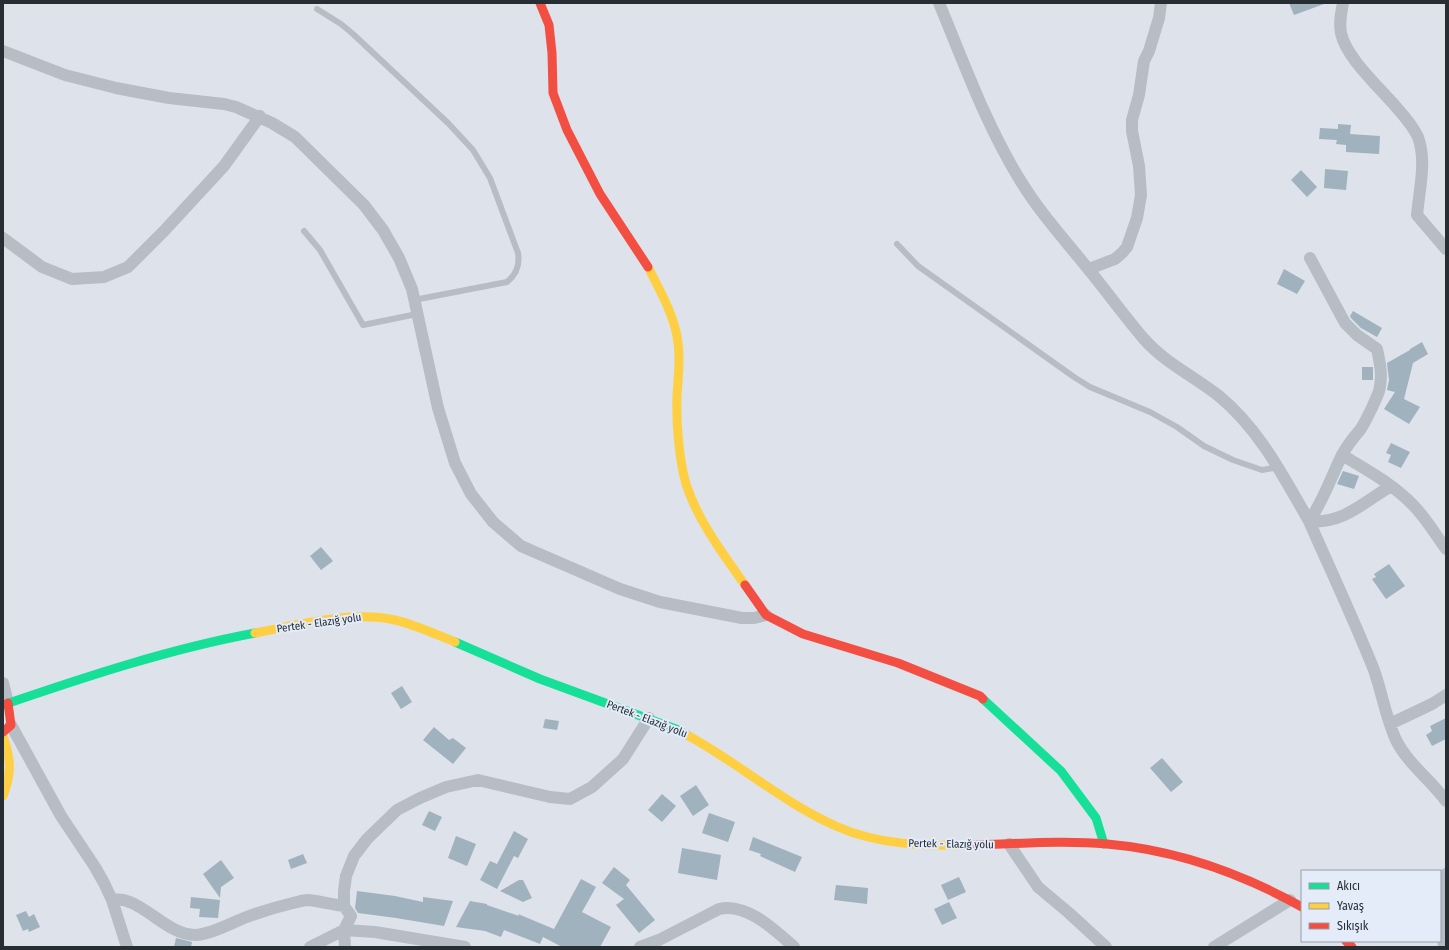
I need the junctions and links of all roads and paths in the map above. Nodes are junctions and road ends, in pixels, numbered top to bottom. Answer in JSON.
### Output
{"nodes":[{"id":1,"x":540,"y":3,"type":"edge"},
{"id":2,"x":939,"y":3,"type":"edge"},
{"id":3,"x":1161,"y":3,"type":"edge"},
{"id":4,"x":1343,"y":3,"type":"edge"},
{"id":5,"x":317,"y":10,"type":"dead end"},
{"id":6,"x":3,"y":51,"type":"edge"},
{"id":7,"x":260,"y":116,"type":"junction"},
{"id":8,"x":304,"y":230,"type":"dead end"},
{"id":9,"x":3,"y":238,"type":"edge"},
{"id":10,"x":897,"y":244,"type":"dead end"},
{"id":11,"x":1446,"y":249,"type":"edge"},
{"id":12,"x":1310,"y":258,"type":"dead end"},
{"id":13,"x":1089,"y":269,"type":"junction"},
{"id":14,"x":414,"y":300,"type":"junction"},
{"id":15,"x":417,"y":314,"type":"junction"},
{"id":16,"x":1342,"y":455,"type":"junction"},
{"id":17,"x":1279,"y":468,"type":"junction"},
{"id":18,"x":1391,"y":486,"type":"junction"},
{"id":19,"x":1309,"y":521,"type":"junction"},
{"id":20,"x":1446,"y":549,"type":"edge"},
{"id":21,"x":766,"y":615,"type":"junction"},
{"id":22,"x":3,"y":683,"type":"edge"},
{"id":23,"x":1446,"y":695,"type":"edge"},
{"id":24,"x":6,"y":704,"type":"edge"},
{"id":25,"x":649,"y":718,"type":"junction"},
{"id":26,"x":1390,"y":724,"type":"junction"},
{"id":27,"x":7,"y":729,"type":"edge"},
{"id":28,"x":3,"y":736,"type":"edge"},
{"id":29,"x":3,"y":796,"type":"edge"},
{"id":30,"x":1446,"y":801,"type":"edge"},
{"id":31,"x":1009,"y":844,"type":"junction"},
{"id":32,"x":1104,"y":844,"type":"junction"},
{"id":33,"x":1446,"y":874,"type":"edge"},
{"id":34,"x":112,"y":900,"type":"junction"},
{"id":35,"x":1290,"y":900,"type":"junction"},
{"id":36,"x":1444,"y":900,"type":"edge"},
{"id":37,"x":344,"y":906,"type":"junction"},
{"id":38,"x":1301,"y":906,"type":"edge"},
{"id":39,"x":344,"y":930,"type":"junction"},
{"id":40,"x":127,"y":947,"type":"edge"},
{"id":41,"x":310,"y":947,"type":"edge"},
{"id":42,"x":345,"y":947,"type":"edge"},
{"id":43,"x":465,"y":947,"type":"edge"},
{"id":44,"x":640,"y":947,"type":"edge"},
{"id":45,"x":794,"y":947,"type":"edge"},
{"id":46,"x":1106,"y":947,"type":"edge"},
{"id":47,"x":1214,"y":947,"type":"edge"},
{"id":48,"x":1444,"y":947,"type":"edge"}],
"edges":[{"from":1,"to":21,"type":"main road"},
{"from":2,"to":13,"type":"street"},
{"from":3,"to":13,"type":"street"},
{"from":4,"to":11,"type":"street"},
{"from":5,"to":14,"type":"lane"},
{"from":6,"to":7,"type":"street"},
{"from":7,"to":9,"type":"street"},
{"from":7,"to":14,"type":"street"},
{"from":8,"to":15,"type":"lane"},
{"from":10,"to":17,"type":"lane"},
{"from":12,"to":16,"type":"street"},
{"from":13,"to":17,"type":"street"},
{"from":14,"to":15,"type":"street"},
{"from":15,"to":21,"type":"street"},
{"from":16,"to":18,"type":"street"},
{"from":16,"to":19,"type":"street"},
{"from":17,"to":19,"type":"street"},
{"from":18,"to":19,"type":"street"},
{"from":18,"to":20,"type":"street"},
{"from":19,"to":26,"type":"street"},
{"from":21,"to":32,"type":"main road"},
{"from":22,"to":24,"type":"street"},
{"from":23,"to":26,"type":"street"},
{"from":24,"to":25,"type":"main road","name":"Pertek - Elazığ yolu"},
{"from":24,"to":27,"type":"main road"},
{"from":25,"to":31,"type":"main road","name":"Pertek - Elazığ yolu"},
{"from":25,"to":37,"type":"street"},
{"from":26,"to":30,"type":"street"},
{"from":27,"to":34,"type":"street"},
{"from":28,"to":29,"type":"main road"},
{"from":31,"to":32,"type":"main road","name":"Pertek - Elazığ yolu"},
{"from":31,"to":46,"type":"street"},
{"from":32,"to":35,"type":"main road","name":"Pertek - Elazığ yolu"},
{"from":33,"to":36,"type":"street"},
{"from":34,"to":37,"type":"street"},
{"from":34,"to":40,"type":"street"},
{"from":35,"to":38,"type":"main road","name":"Pertek - Elazığ yolu"},
{"from":35,"to":47,"type":"street"},
{"from":36,"to":48,"type":"street"},
{"from":37,"to":39,"type":"street"},
{"from":39,"to":41,"type":"street"},
{"from":39,"to":42,"type":"street"},
{"from":39,"to":43,"type":"street"},
{"from":44,"to":45,"type":"street"}]}
